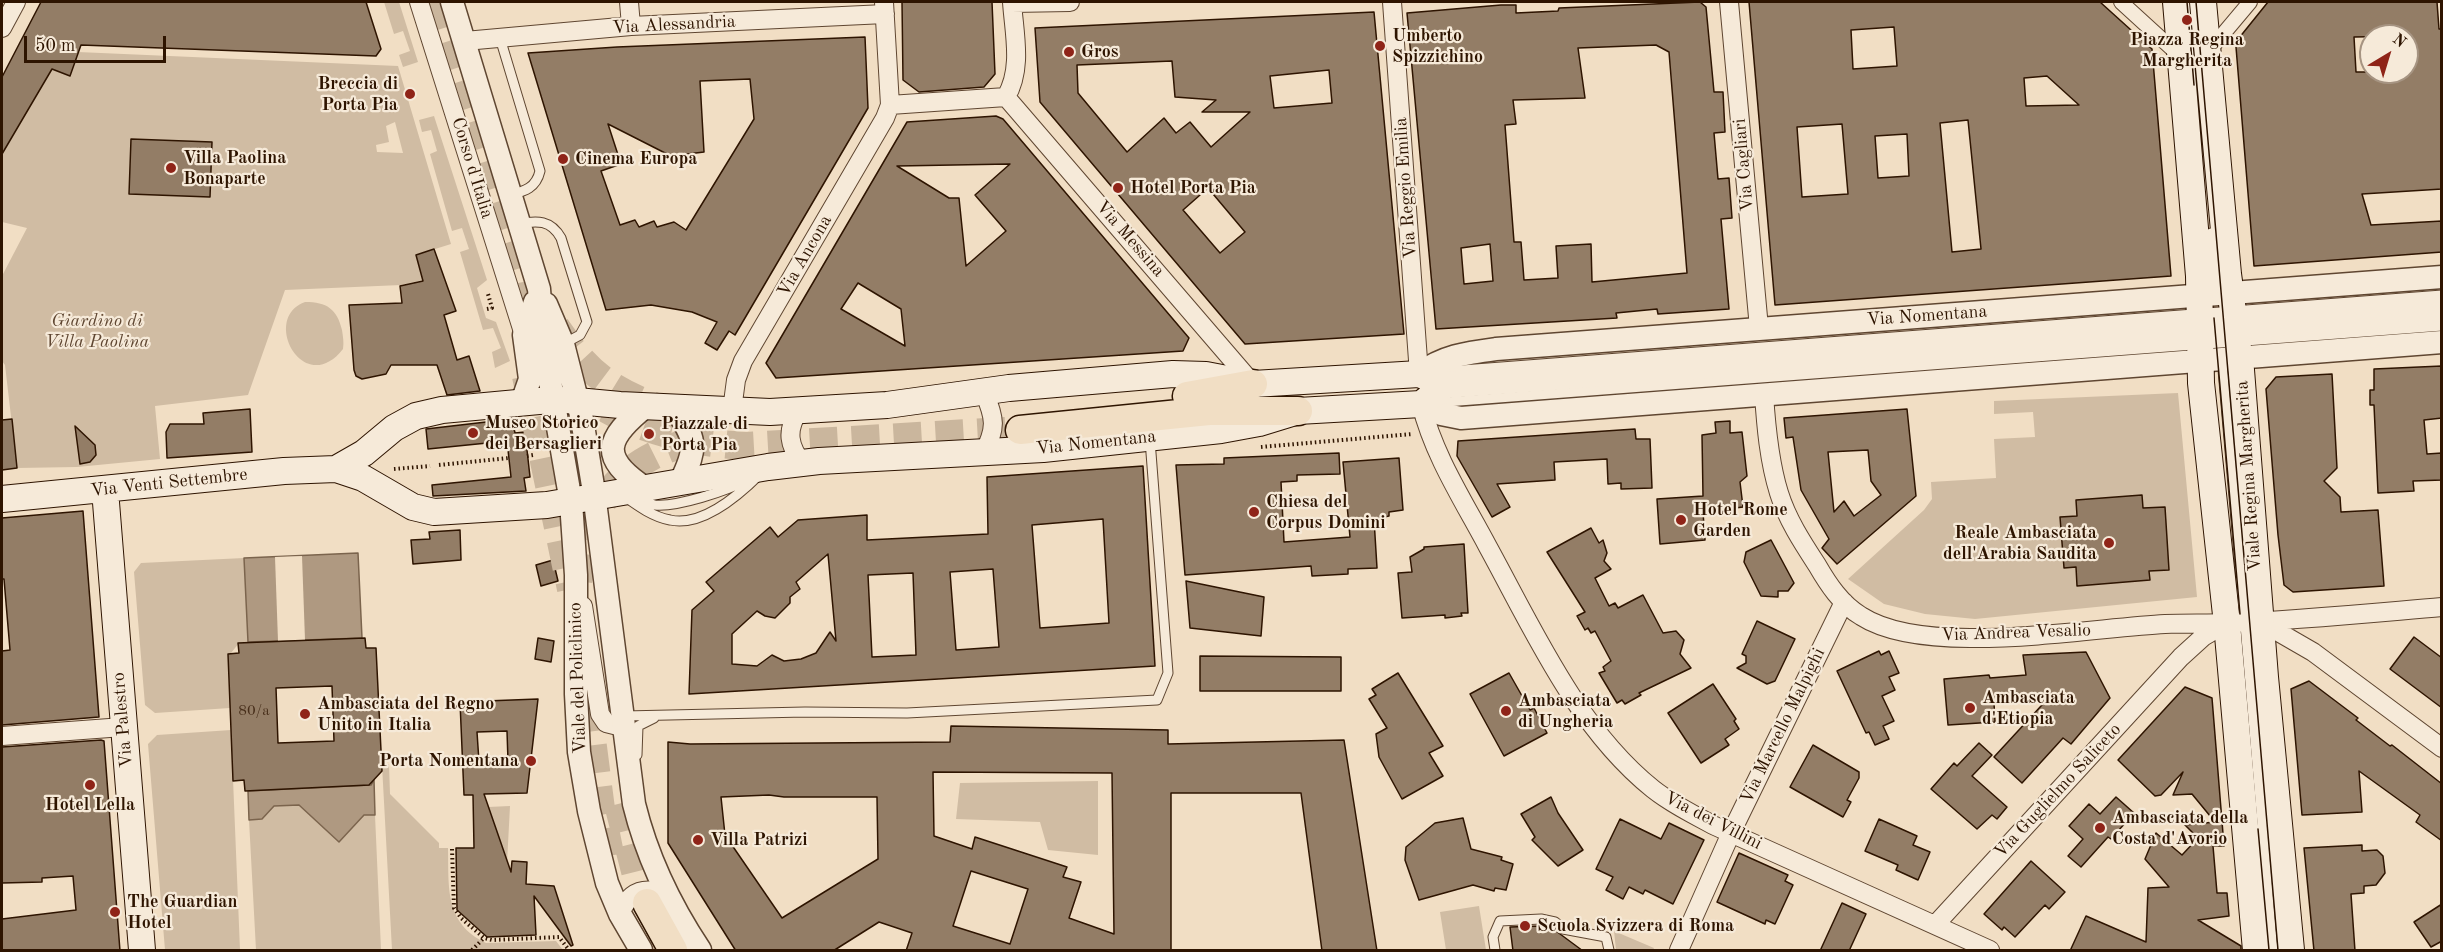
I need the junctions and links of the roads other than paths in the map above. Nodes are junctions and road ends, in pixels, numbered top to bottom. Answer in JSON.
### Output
{"nodes":[{"id":1,"x":16,"y":2,"type":"edge"},
{"id":2,"x":419,"y":2,"type":"edge"},
{"id":3,"x":452,"y":2,"type":"edge"},
{"id":4,"x":629,"y":2,"type":"edge"},
{"id":5,"x":1012,"y":2,"type":"edge"},
{"id":6,"x":1070,"y":2,"type":"edge"},
{"id":7,"x":1392,"y":2,"type":"edge"},
{"id":8,"x":1729,"y":2,"type":"edge"},
{"id":9,"x":2121,"y":2,"type":"edge"},
{"id":10,"x":2176,"y":2,"type":"edge"},
{"id":11,"x":2203,"y":2,"type":"edge"},
{"id":12,"x":2250,"y":2,"type":"edge"},
{"id":13,"x":884,"y":8,"type":"edge"},
{"id":14,"x":631,"y":26,"type":"junction"},
{"id":15,"x":2,"y":28,"type":"edge"},
{"id":16,"x":500,"y":38,"type":"junction"},
{"id":17,"x":465,"y":41,"type":"junction"},
{"id":18,"x":2208,"y":52,"type":"junction"},
{"id":19,"x":2180,"y":55,"type":"junction"},
{"id":20,"x":1006,"y":97,"type":"junction"},
{"id":21,"x":890,"y":105,"type":"junction"},
{"id":22,"x":510,"y":195,"type":"junction"},
{"id":23,"x":519,"y":224,"type":"junction"},
{"id":24,"x":2211,"y":226,"type":"dead end"},
{"id":25,"x":2442,"y":277,"type":"edge"},
{"id":26,"x":539,"y":289,"type":"junction"},
{"id":27,"x":2442,"y":295,"type":"edge"},
{"id":28,"x":2442,"y":311,"type":"edge"},
{"id":29,"x":2442,"y":326,"type":"edge"},
{"id":30,"x":2218,"y":327,"type":"junction"},
{"id":31,"x":1758,"y":328,"type":"junction"},
{"id":32,"x":524,"y":335,"type":"junction"},
{"id":33,"x":2442,"y":342,"type":"edge"},
{"id":34,"x":563,"y":344,"type":"junction"},
{"id":35,"x":1419,"y":374,"type":"junction"},
{"id":36,"x":1253,"y":384,"type":"junction"},
{"id":37,"x":1446,"y":385,"type":"junction"},
{"id":38,"x":984,"y":392,"type":"junction"},
{"id":39,"x":1764,"y":394,"type":"junction"},
{"id":40,"x":566,"y":400,"type":"junction"},
{"id":41,"x":522,"y":402,"type":"junction"},
{"id":42,"x":1421,"y":404,"type":"junction"},
{"id":43,"x":646,"y":406,"type":"junction"},
{"id":44,"x":674,"y":407,"type":"junction"},
{"id":45,"x":732,"y":410,"type":"junction"},
{"id":46,"x":1298,"y":411,"type":"junction"},
{"id":47,"x":798,"y":412,"type":"junction"},
{"id":48,"x":1150,"y":438,"type":"junction"},
{"id":49,"x":983,"y":454,"type":"junction"},
{"id":50,"x":802,"y":463,"type":"junction"},
{"id":51,"x":768,"y":467,"type":"junction"},
{"id":52,"x":336,"y":469,"type":"junction"},
{"id":53,"x":681,"y":481,"type":"junction"},
{"id":54,"x":645,"y":488,"type":"junction"},
{"id":55,"x":105,"y":490,"type":"junction"},
{"id":56,"x":620,"y":493,"type":"junction"},
{"id":57,"x":2,"y":499,"type":"edge"},
{"id":58,"x":583,"y":500,"type":"junction"},
{"id":59,"x":576,"y":575,"type":"junction"},
{"id":60,"x":1844,"y":602,"type":"junction"},
{"id":61,"x":2442,"y":607,"type":"edge"},
{"id":62,"x":2317,"y":618,"type":"junction"},
{"id":63,"x":2244,"y":623,"type":"junction"},
{"id":64,"x":2313,"y":652,"type":"junction"},
{"id":65,"x":657,"y":717,"type":"junction"},
{"id":66,"x":622,"y":721,"type":"junction"},
{"id":67,"x":123,"y":727,"type":"junction"},
{"id":68,"x":2,"y":736,"type":"edge"},
{"id":69,"x":2442,"y":748,"type":"edge"},
{"id":70,"x":1731,"y":833,"type":"junction"},
{"id":71,"x":648,"y":852,"type":"junction"},
{"id":72,"x":656,"y":899,"type":"junction"},
{"id":73,"x":620,"y":914,"type":"junction"},
{"id":74,"x":1935,"y":925,"type":"junction"},
{"id":75,"x":142,"y":951,"type":"edge"},
{"id":76,"x":641,"y":951,"type":"edge"},
{"id":77,"x":673,"y":951,"type":"edge"},
{"id":78,"x":700,"y":951,"type":"edge"},
{"id":79,"x":1495,"y":951,"type":"edge"},
{"id":80,"x":1609,"y":951,"type":"edge"},
{"id":81,"x":1679,"y":951,"type":"edge"},
{"id":82,"x":1990,"y":951,"type":"edge"},
{"id":83,"x":2256,"y":951,"type":"edge"},
{"id":84,"x":2273,"y":951,"type":"edge"},
{"id":85,"x":2291,"y":951,"type":"edge"}],
"edges":[{"from":1,"to":15,"type":"street"},
{"from":2,"to":32,"type":"street","name":"Corso d'Italia"},
{"from":3,"to":17,"type":"street","name":"Corso d'Italia"},
{"from":4,"to":14,"type":"street"},
{"from":5,"to":6,"type":"street"},
{"from":5,"to":20,"type":"street"},
{"from":7,"to":35,"type":"street","name":"Via Reggio Emilia"},
{"from":8,"to":31,"type":"street","name":"Via Cagliari"},
{"from":9,"to":19,"type":"street"},
{"from":10,"to":19,"type":"main road","name":"Viale Regina Margherita"},
{"from":11,"to":18,"type":"main road","name":"Viale Regina Margherita"},
{"from":12,"to":18,"type":"street"},
{"from":13,"to":14,"type":"street","name":"Via Alessandria"},
{"from":13,"to":21,"type":"street"},
{"from":14,"to":16,"type":"street","name":"Via Alessandria"},
{"from":16,"to":17,"type":"street","name":"Via Alessandria"},
{"from":16,"to":22,"type":"lane","name":"Corso d'Italia"},
{"from":17,"to":22,"type":"street","name":"Corso d'Italia"},
{"from":18,"to":30,"type":"main road","name":"Viale Regina Margherita"},
{"from":19,"to":30,"type":"main road","name":"Viale Regina Margherita"},
{"from":20,"to":21,"type":"street"},
{"from":20,"to":36,"type":"street","name":"Via Messina"},
{"from":21,"to":45,"type":"street","name":"Via Ancona"},
{"from":22,"to":23,"type":"street","name":"Corso d'Italia"},
{"from":23,"to":26,"type":"street","name":"Corso d'Italia"},
{"from":23,"to":34,"type":"lane","name":"Corso d'Italia"},
{"from":24,"to":30,"type":"lane","name":"Viale Regina Margherita"},
{"from":25,"to":30,"type":"street","name":"Via Nomentana"},
{"from":26,"to":32,"type":"street","name":"Corso d'Italia"},
{"from":26,"to":34,"type":"street"},
{"from":26,"to":40,"type":"street","name":"Corso d'Italia"},
{"from":27,"to":30,"type":"lane","name":"Via Nomentana"},
{"from":28,"to":30,"type":"main road","name":"Via Nomentana"},
{"from":29,"to":30,"type":"lane","name":"Via Nomentana"},
{"from":30,"to":31,"type":"street","name":"Via Nomentana"},
{"from":30,"to":33,"type":"street","name":"Via Nomentana"},
{"from":30,"to":35,"type":"lane","name":"Via Nomentana"},
{"from":30,"to":37,"type":"main road","name":"Via Nomentana"},
{"from":30,"to":39,"type":"street","name":"Via Nomentana"},
{"from":30,"to":42,"type":"lane","name":"Via Nomentana"},
{"from":30,"to":63,"type":"main road","name":"Viale Regina Margherita"},
{"from":30,"to":63,"type":"main road","name":"Viale Regina Margherita"},
{"from":31,"to":35,"type":"street","name":"Via Nomentana"},
{"from":32,"to":41,"type":"street","name":"Corso d'Italia"},
{"from":34,"to":40,"type":"street"},
{"from":35,"to":36,"type":"main road","name":"Via Nomentana"},
{"from":35,"to":37,"type":"main road","name":"Via Nomentana"},
{"from":36,"to":38,"type":"main road","name":"Via Nomentana"},
{"from":36,"to":46,"type":"main road"},
{"from":37,"to":42,"type":"main road"},
{"from":38,"to":47,"type":"main road","name":"Via Nomentana"},
{"from":38,"to":49,"type":"street"},
{"from":39,"to":42,"type":"street","name":"Via Nomentana"},
{"from":39,"to":60,"type":"street","name":"Via Andrea Vesalio"},
{"from":40,"to":41,"type":"main road"},
{"from":40,"to":43,"type":"main road"},
{"from":40,"to":58,"type":"street"},
{"from":41,"to":52,"type":"main road","name":"Via Venti Settembre"},
{"from":42,"to":46,"type":"main road","name":"Via Nomentana"},
{"from":42,"to":70,"type":"street","name":"Via dei Villini"},
{"from":43,"to":44,"type":"main road"},
{"from":43,"to":54,"type":"street"},
{"from":44,"to":45,"type":"main road"},
{"from":44,"to":53,"type":"street"},
{"from":45,"to":47,"type":"main road","name":"Via Nomentana"},
{"from":46,"to":48,"type":"main road","name":"Via Nomentana"},
{"from":47,"to":50,"type":"street"},
{"from":48,"to":49,"type":"main road","name":"Via Nomentana"},
{"from":48,"to":65,"type":"lane"},
{"from":49,"to":50,"type":"main road","name":"Via Nomentana"},
{"from":50,"to":51,"type":"main road","name":"Via Nomentana"},
{"from":51,"to":53,"type":"main road"},
{"from":51,"to":56,"type":"lane"},
{"from":51,"to":56,"type":"lane"},
{"from":52,"to":55,"type":"main road","name":"Via Venti Settembre"},
{"from":52,"to":58,"type":"main road","name":"Via Venti Settembre"},
{"from":53,"to":54,"type":"main road"},
{"from":54,"to":56,"type":"main road"},
{"from":55,"to":57,"type":"main road","name":"Via Venti Settembre"},
{"from":55,"to":67,"type":"main road","name":"Via Palestro"},
{"from":56,"to":58,"type":"main road"},
{"from":58,"to":59,"type":"street","name":"Viale del Policlinico"},
{"from":58,"to":66,"type":"street","name":"Viale del Policlinico"},
{"from":59,"to":66,"type":"street","name":"Viale del Policlinico"},
{"from":59,"to":73,"type":"street","name":"Viale del Policlinico"},
{"from":60,"to":63,"type":"street","name":"Via Andrea Vesalio"},
{"from":60,"to":70,"type":"street","name":"Via Marcello Malpighi"},
{"from":61,"to":62,"type":"street","name":"Via Andrea Vesalio"},
{"from":62,"to":63,"type":"street","name":"Via Andrea Vesalio"},
{"from":62,"to":64,"type":"street"},
{"from":63,"to":64,"type":"street"},
{"from":63,"to":74,"type":"street","name":"Via Guglielmo Saliceto"},
{"from":63,"to":83,"type":"main road","name":"Viale Regina Margherita"},
{"from":63,"to":84,"type":"lane","name":"Viale Regina Margherita"},
{"from":63,"to":85,"type":"main road","name":"Viale Regina Margherita"},
{"from":64,"to":69,"type":"street"},
{"from":65,"to":66,"type":"lane"},
{"from":65,"to":71,"type":"lane"},
{"from":66,"to":71,"type":"street","name":"Viale del Policlinico"},
{"from":67,"to":68,"type":"street"},
{"from":67,"to":75,"type":"main road","name":"Via Palestro"},
{"from":70,"to":74,"type":"street","name":"Via dei Villini"},
{"from":70,"to":81,"type":"street","name":"Via Marcello Malpighi"},
{"from":71,"to":72,"type":"street","name":"Viale del Policlinico"},
{"from":72,"to":73,"type":"street"},
{"from":72,"to":77,"type":"main road"},
{"from":72,"to":78,"type":"street","name":"Viale del Policlinico"},
{"from":73,"to":76,"type":"street","name":"Viale del Policlinico"},
{"from":74,"to":82,"type":"street","name":"Via dei Villini"},
{"from":79,"to":80,"type":"lane"}]}
